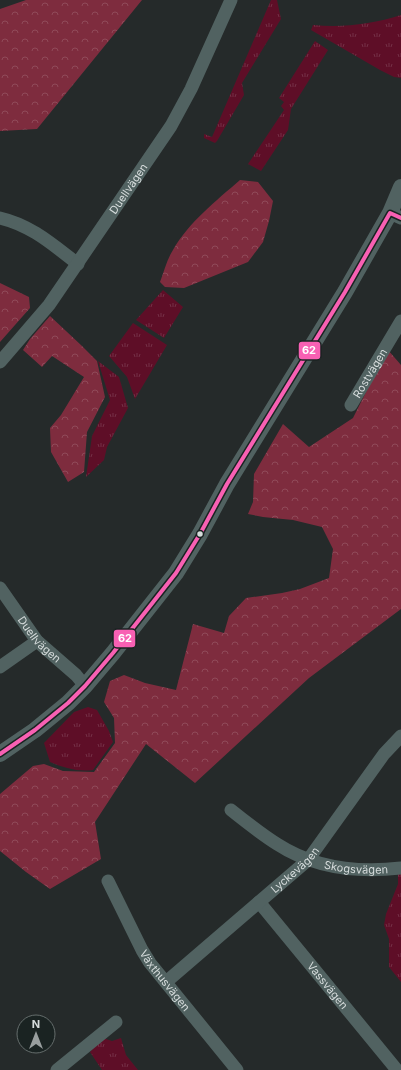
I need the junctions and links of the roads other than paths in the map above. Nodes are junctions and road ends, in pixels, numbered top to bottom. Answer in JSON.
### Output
{"nodes":[{"id":1,"x":230,"y":0,"type":"edge"},
{"id":2,"x":401,"y":187,"type":"edge"},
{"id":3,"x":396,"y":215,"type":"edge"},
{"id":4,"x":0,"y":218,"type":"edge"},
{"id":5,"x":78,"y":264,"type":"junction"},
{"id":6,"x":401,"y":321,"type":"edge"},
{"id":7,"x":0,"y":362,"type":"edge"},
{"id":8,"x":351,"y":405,"type":"dead end"},
{"id":9,"x":0,"y":588,"type":"edge"},
{"id":10,"x":37,"y":641,"type":"junction"},
{"id":11,"x":0,"y":667,"type":"edge"},
{"id":12,"x":85,"y":686,"type":"junction"},
{"id":13,"x":401,"y":736,"type":"edge"},
{"id":14,"x":0,"y":754,"type":"edge"},
{"id":15,"x":231,"y":810,"type":"dead end"},
{"id":16,"x":308,"y":860,"type":"junction"},
{"id":17,"x":401,"y":868,"type":"edge"},
{"id":18,"x":108,"y":881,"type":"dead end"},
{"id":19,"x":259,"y":902,"type":"junction"},
{"id":20,"x":166,"y":982,"type":"junction"},
{"id":21,"x":116,"y":1022,"type":"dead end"},
{"id":22,"x":57,"y":1070,"type":"edge"},
{"id":23,"x":237,"y":1070,"type":"edge"},
{"id":24,"x":397,"y":1070,"type":"edge"}],
"edges":[{"from":1,"to":5,"type":"street","name":"Duellvägen"},
{"from":2,"to":3,"type":"street"},
{"from":3,"to":12,"type":"street"},
{"from":4,"to":5,"type":"street"},
{"from":5,"to":7,"type":"street","name":"Duellvägen"},
{"from":6,"to":8,"type":"street","name":"Rostvägen"},
{"from":9,"to":10,"type":"street","name":"Duellvägen"},
{"from":10,"to":11,"type":"street"},
{"from":10,"to":12,"type":"street","name":"Duellvägen"},
{"from":12,"to":14,"type":"street"},
{"from":13,"to":16,"type":"street","name":"Lyckevägen"},
{"from":15,"to":16,"type":"street","name":"Skogsvägen"},
{"from":16,"to":17,"type":"street","name":"Skogsvägen"},
{"from":16,"to":19,"type":"street","name":"Lyckevägen"},
{"from":18,"to":20,"type":"street","name":"Växthusvägen"},
{"from":19,"to":20,"type":"street","name":"Lyckevägen"},
{"from":19,"to":24,"type":"street","name":"Vassvägen"},
{"from":20,"to":23,"type":"street","name":"Växthusvägen"},
{"from":21,"to":22,"type":"street"}]}
